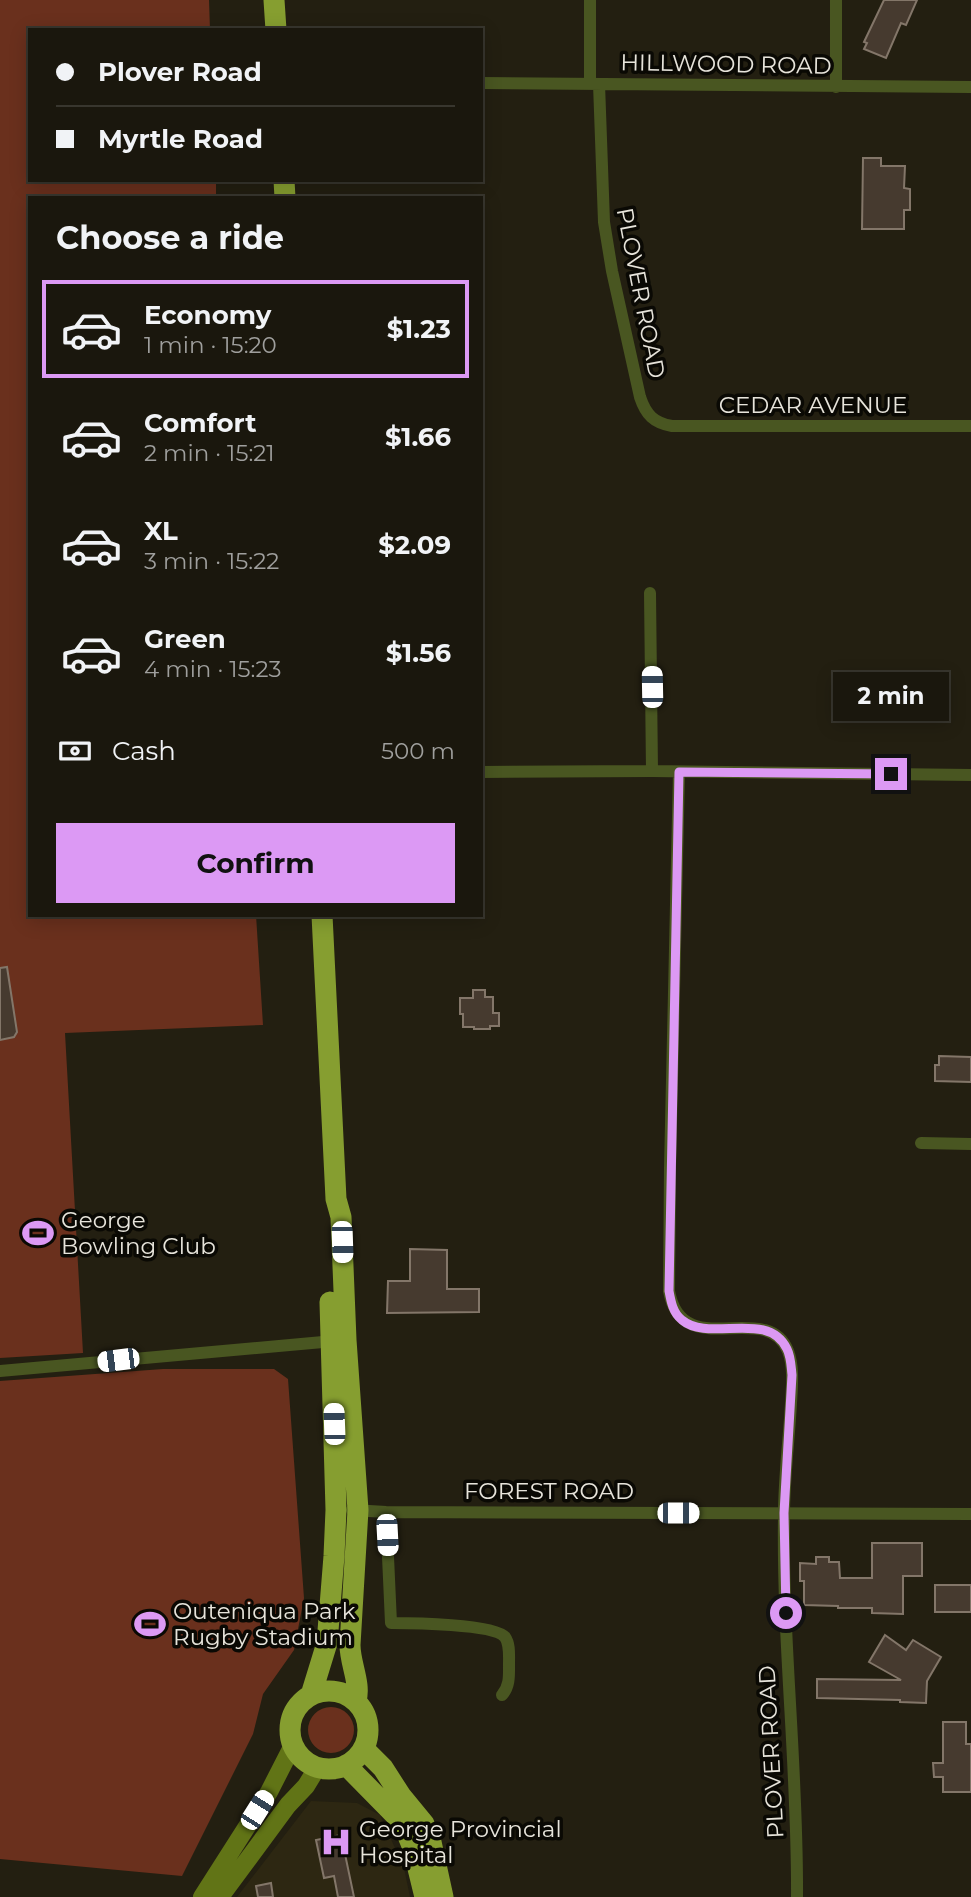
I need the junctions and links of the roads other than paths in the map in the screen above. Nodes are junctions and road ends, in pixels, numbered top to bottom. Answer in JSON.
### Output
{"nodes":[{"id":1,"x":274,"y":0,"type":"edge"},
{"id":2,"x":590,"y":0,"type":"edge"},
{"id":3,"x":836,"y":0,"type":"edge"},
{"id":4,"x":276,"y":28,"type":"edge"},
{"id":5,"x":483,"y":83,"type":"edge"},
{"id":6,"x":595,"y":84,"type":"junction"},
{"id":7,"x":836,"y":87,"type":"junction"},
{"id":8,"x":971,"y":87,"type":"edge"},
{"id":9,"x":655,"y":421,"type":"joint"},
{"id":10,"x":971,"y":426,"type":"edge"},
{"id":11,"x":650,"y":593,"type":"dead end"},
{"id":12,"x":652,"y":771,"type":"junction"},
{"id":13,"x":483,"y":772,"type":"edge"},
{"id":14,"x":679,"y":772,"type":"junction"},
{"id":15,"x":971,"y":775,"type":"edge"},
{"id":16,"x":322,"y":917,"type":"edge"},
{"id":17,"x":921,"y":1143,"type":"dead end"},
{"id":18,"x":971,"y":1144,"type":"edge"},
{"id":19,"x":339,"y":1341,"type":"junction"},
{"id":20,"x":0,"y":1371,"type":"edge"},
{"id":21,"x":336,"y":1510,"type":"junction"},
{"id":22,"x":358,"y":1510,"type":"junction"},
{"id":23,"x":386,"y":1512,"type":"junction"},
{"id":24,"x":784,"y":1513,"type":"junction"},
{"id":25,"x":971,"y":1514,"type":"edge"},
{"id":26,"x":311,"y":1695,"type":"junction"},
{"id":27,"x":502,"y":1695,"type":"dead end"},
{"id":28,"x":356,"y":1701,"type":"junction"},
{"id":29,"x":293,"y":1745,"type":"junction"},
{"id":30,"x":363,"y":1749,"type":"junction"},
{"id":31,"x":346,"y":1765,"type":"junction"},
{"id":32,"x":317,"y":1768,"type":"junction"},
{"id":33,"x":202,"y":1897,"type":"edge"},
{"id":34,"x":220,"y":1897,"type":"edge"},
{"id":35,"x":425,"y":1897,"type":"edge"},
{"id":36,"x":443,"y":1897,"type":"edge"},
{"id":37,"x":797,"y":1897,"type":"edge"}],
"edges":[{"from":1,"to":4,"type":"highway"},
{"from":2,"to":6,"type":"street","name":"PLOVER ROAD"},
{"from":3,"to":7,"type":"street"},
{"from":5,"to":6,"type":"street","name":"HILLWOOD ROAD"},
{"from":6,"to":7,"type":"street","name":"HILLWOOD ROAD"},
{"from":6,"to":9,"type":"street","name":"PLOVER ROAD"},
{"from":7,"to":8,"type":"street","name":"HILLWOOD ROAD"},
{"from":9,"to":10,"type":"street","name":"CEDAR AVENUE"},
{"from":11,"to":12,"type":"street"},
{"from":12,"to":13,"type":"street"},
{"from":12,"to":14,"type":"street"},
{"from":14,"to":15,"type":"street"},
{"from":14,"to":24,"type":"street","name":"PLOVER ROAD"},
{"from":16,"to":19,"type":"highway"},
{"from":17,"to":18,"type":"street"},
{"from":19,"to":20,"type":"street"},
{"from":19,"to":21,"type":"highway"},
{"from":19,"to":22,"type":"highway"},
{"from":21,"to":22,"type":"street","name":"FOREST ROAD"},
{"from":21,"to":26,"type":"highway"},
{"from":22,"to":23,"type":"street","name":"FOREST ROAD"},
{"from":22,"to":28,"type":"highway"},
{"from":23,"to":24,"type":"street","name":"FOREST ROAD"},
{"from":23,"to":27,"type":"street"},
{"from":24,"to":25,"type":"street","name":"FOREST ROAD"},
{"from":24,"to":37,"type":"street","name":"PLOVER ROAD"},
{"from":26,"to":28,"type":"highway"},
{"from":26,"to":29,"type":"highway"},
{"from":28,"to":30,"type":"highway"},
{"from":29,"to":32,"type":"highway"},
{"from":29,"to":33,"type":"street"},
{"from":30,"to":31,"type":"highway"},
{"from":30,"to":36,"type":"highway"},
{"from":31,"to":32,"type":"highway"},
{"from":31,"to":35,"type":"highway"},
{"from":32,"to":34,"type":"street"}]}
